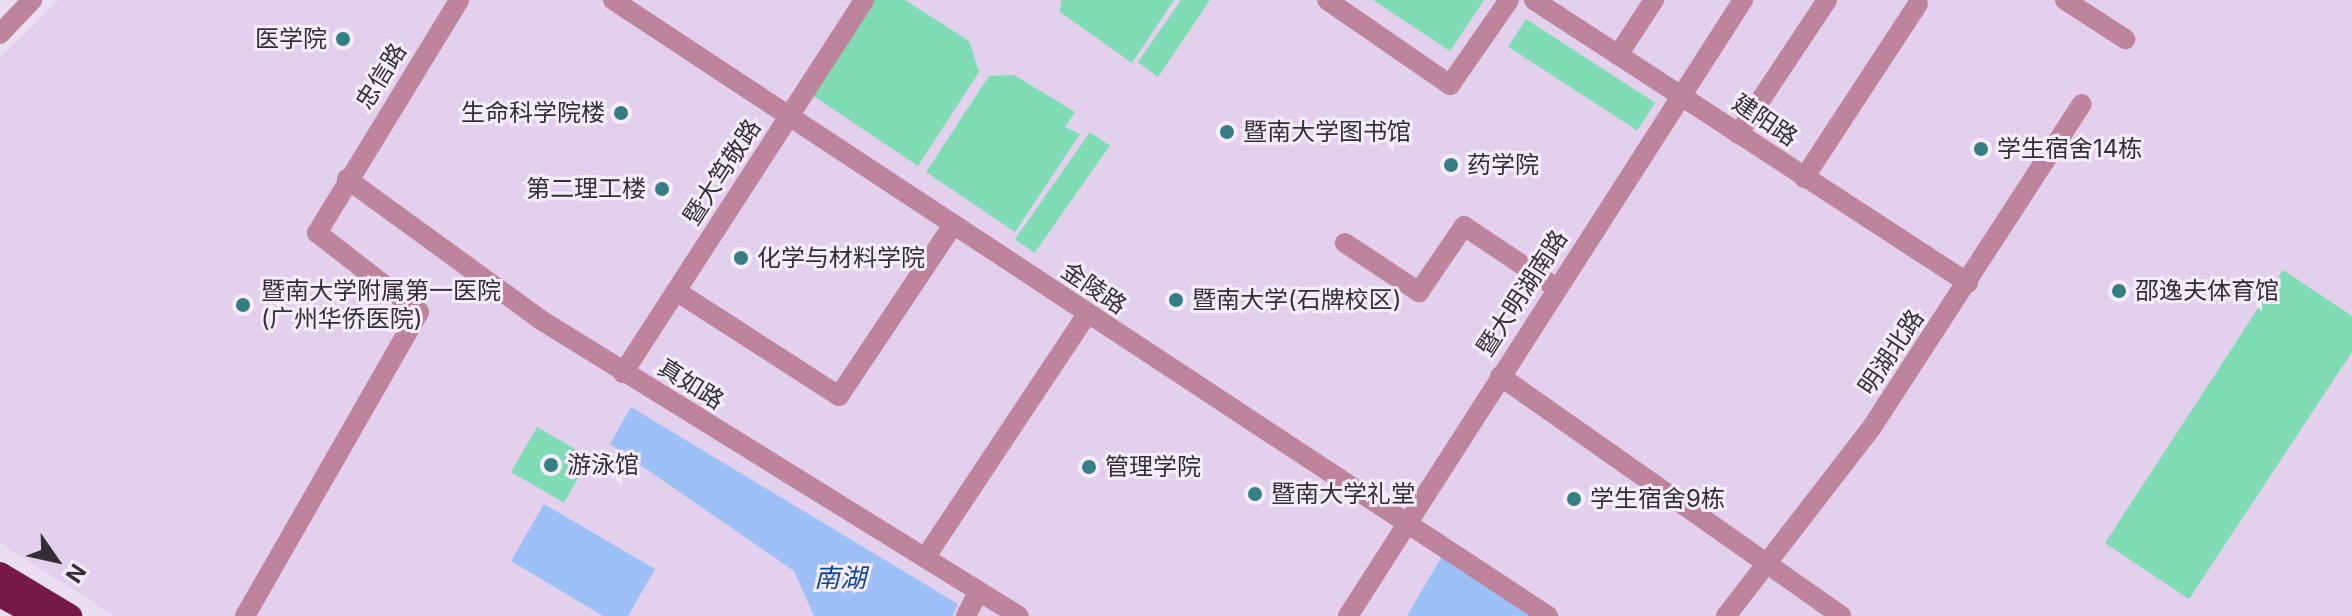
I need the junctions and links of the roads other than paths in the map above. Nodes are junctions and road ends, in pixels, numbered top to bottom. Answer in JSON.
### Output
{"nodes":[{"id":1,"x":32,"y":0,"type":"edge"},
{"id":2,"x":459,"y":0,"type":"edge"},
{"id":3,"x":613,"y":0,"type":"edge"},
{"id":4,"x":864,"y":0,"type":"edge"},
{"id":5,"x":1327,"y":0,"type":"edge"},
{"id":6,"x":1509,"y":0,"type":"edge"},
{"id":7,"x":1534,"y":0,"type":"edge"},
{"id":8,"x":1572,"y":0,"type":"edge"},
{"id":9,"x":1654,"y":0,"type":"edge"},
{"id":10,"x":1743,"y":0,"type":"edge"},
{"id":11,"x":1827,"y":0,"type":"edge"},
{"id":12,"x":2065,"y":0,"type":"edge"},
{"id":13,"x":1918,"y":4,"type":"dead end"},
{"id":14,"x":1560,"y":18,"type":"junction"},
{"id":15,"x":0,"y":34,"type":"edge"},
{"id":16,"x":2125,"y":39,"type":"dead end"},
{"id":17,"x":1618,"y":55,"type":"junction"},
{"id":18,"x":1682,"y":96,"type":"junction"},
{"id":19,"x":2082,"y":104,"type":"dead end"},
{"id":20,"x":789,"y":116,"type":"junction"},
{"id":21,"x":1738,"y":134,"type":"junction"},
{"id":22,"x":1804,"y":178,"type":"junction"},
{"id":23,"x":347,"y":179,"type":"junction"},
{"id":24,"x":953,"y":225,"type":"junction"},
{"id":25,"x":1345,"y":243,"type":"dead end"},
{"id":26,"x":1968,"y":283,"type":"junction"},
{"id":27,"x":1555,"y":287,"type":"junction"},
{"id":28,"x":676,"y":291,"type":"junction"},
{"id":29,"x":1087,"y":314,"type":"junction"},
{"id":30,"x":623,"y":373,"type":"junction"},
{"id":31,"x":1500,"y":376,"type":"junction"},
{"id":32,"x":1404,"y":523,"type":"junction"},
{"id":33,"x":925,"y":558,"type":"junction"},
{"id":34,"x":0,"y":562,"type":"edge"},
{"id":35,"x":1765,"y":562,"type":"junction"},
{"id":36,"x":0,"y":574,"type":"edge"},
{"id":37,"x":979,"y":591,"type":"junction"},
{"id":38,"x":0,"y":595,"type":"edge"},
{"id":39,"x":38,"y":616,"type":"edge"},
{"id":40,"x":70,"y":616,"type":"edge"},
{"id":41,"x":79,"y":616,"type":"edge"},
{"id":42,"x":245,"y":616,"type":"edge"},
{"id":43,"x":966,"y":616,"type":"edge"},
{"id":44,"x":1019,"y":616,"type":"edge"},
{"id":45,"x":1348,"y":616,"type":"edge"},
{"id":46,"x":1548,"y":616,"type":"edge"},
{"id":47,"x":1726,"y":616,"type":"edge"},
{"id":48,"x":1841,"y":616,"type":"edge"}],
"edges":[{"from":1,"to":15,"type":"street"},
{"from":2,"to":23,"type":"street","name":"忠信路"},
{"from":3,"to":20,"type":"street","name":"金陵路"},
{"from":4,"to":20,"type":"street","name":"暨大笃敬路"},
{"from":5,"to":6,"type":"street"},
{"from":7,"to":14,"type":"street","name":"建阳路"},
{"from":8,"to":14,"type":"street"},
{"from":9,"to":17,"type":"street"},
{"from":10,"to":18,"type":"street","name":"暨大明湖南路"},
{"from":11,"to":21,"type":"street"},
{"from":12,"to":16,"type":"street"},
{"from":13,"to":22,"type":"street"},
{"from":14,"to":17,"type":"street","name":"建阳路"},
{"from":17,"to":18,"type":"street","name":"建阳路"},
{"from":18,"to":21,"type":"street","name":"建阳路"},
{"from":18,"to":27,"type":"street","name":"暨大明湖南路"},
{"from":19,"to":26,"type":"street","name":"明湖北路"},
{"from":20,"to":24,"type":"street","name":"金陵路"},
{"from":20,"to":28,"type":"street","name":"暨大笃敬路"},
{"from":21,"to":22,"type":"street","name":"建阳路"},
{"from":22,"to":26,"type":"street","name":"建阳路"},
{"from":23,"to":30,"type":"street","name":"真如路"},
{"from":23,"to":42,"type":"street","name":"忠信路"},
{"from":24,"to":28,"type":"street"},
{"from":24,"to":29,"type":"street","name":"金陵路"},
{"from":25,"to":27,"type":"street"},
{"from":26,"to":35,"type":"street","name":"明湖北路"},
{"from":27,"to":31,"type":"street","name":"暨大明湖南路"},
{"from":28,"to":30,"type":"street","name":"暨大笃敬路"},
{"from":29,"to":32,"type":"street","name":"金陵路"},
{"from":29,"to":33,"type":"street"},
{"from":30,"to":33,"type":"street","name":"真如路"},
{"from":31,"to":32,"type":"street","name":"暨大明湖南路"},
{"from":31,"to":35,"type":"street"},
{"from":32,"to":45,"type":"street","name":"暨大明湖南路"},
{"from":32,"to":46,"type":"street","name":"金陵路"},
{"from":33,"to":37,"type":"street","name":"真如路"},
{"from":34,"to":41,"type":"street"},
{"from":35,"to":47,"type":"street","name":"明湖北路"},
{"from":35,"to":48,"type":"street"},
{"from":36,"to":40,"type":"highway"},
{"from":37,"to":43,"type":"street"},
{"from":37,"to":44,"type":"street","name":"真如路"},
{"from":38,"to":39,"type":"highway"}]}
